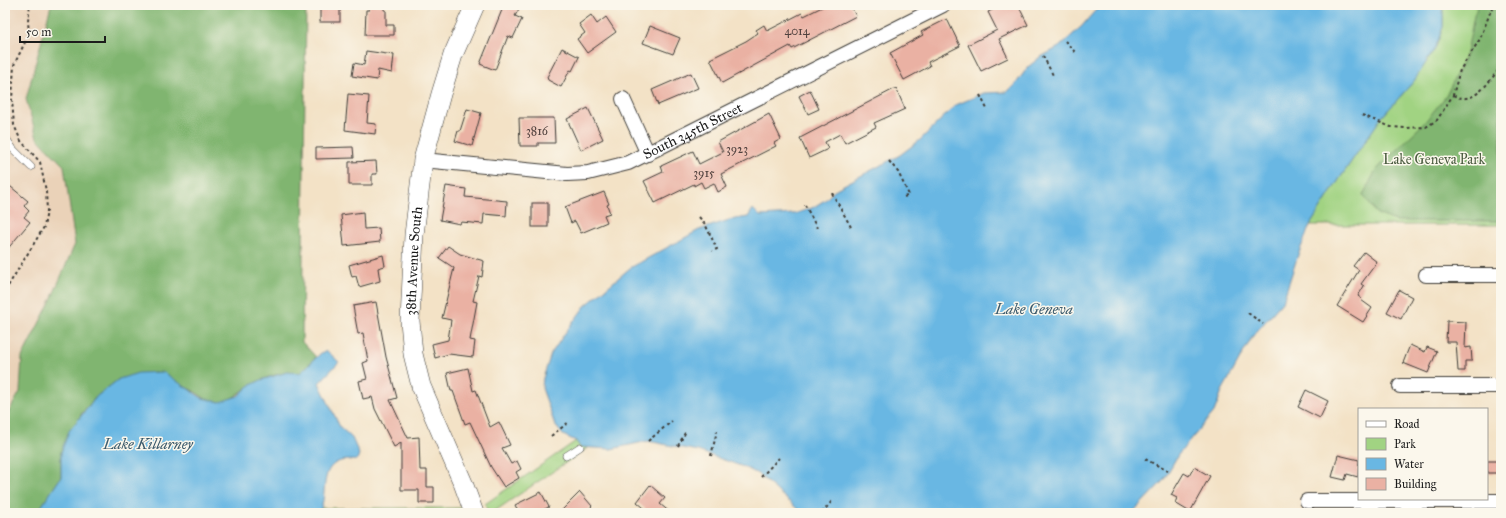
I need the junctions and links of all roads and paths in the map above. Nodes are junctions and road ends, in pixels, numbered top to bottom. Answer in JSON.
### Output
{"nodes":[{"id":1,"x":475,"y":5,"type":"edge"},
{"id":2,"x":943,"y":5,"type":"edge"},
{"id":3,"x":1493,"y":5,"type":"edge"},
{"id":4,"x":1065,"y":41,"type":"dead end"},
{"id":5,"x":1076,"y":53,"type":"dead end"},
{"id":6,"x":1043,"y":56,"type":"dead end"},
{"id":7,"x":1501,"y":67,"type":"edge"},
{"id":8,"x":1054,"y":77,"type":"dead end"},
{"id":9,"x":980,"y":95,"type":"dead end"},
{"id":10,"x":1453,"y":96,"type":"junction"},
{"id":11,"x":623,"y":99,"type":"dead end"},
{"id":12,"x":987,"y":109,"type":"dead end"},
{"id":13,"x":1362,"y":115,"type":"dead end"},
{"id":14,"x":5,"y":137,"type":"edge"},
{"id":15,"x":648,"y":154,"type":"junction"},
{"id":16,"x":423,"y":160,"type":"junction"},
{"id":17,"x":889,"y":161,"type":"dead end"},
{"id":18,"x":31,"y":167,"type":"dead end"},
{"id":19,"x":832,"y":193,"type":"dead end"},
{"id":20,"x":904,"y":197,"type":"dead end"},
{"id":21,"x":806,"y":205,"type":"dead end"},
{"id":22,"x":699,"y":218,"type":"dead end"},
{"id":23,"x":851,"y":227,"type":"dead end"},
{"id":24,"x":817,"y":228,"type":"dead end"},
{"id":25,"x":712,"y":251,"type":"dead end"},
{"id":26,"x":1426,"y":275,"type":"dead end"},
{"id":27,"x":1501,"y":275,"type":"edge"},
{"id":28,"x":1248,"y":313,"type":"dead end"},
{"id":29,"x":1263,"y":324,"type":"dead end"},
{"id":30,"x":1400,"y":386,"type":"dead end"},
{"id":31,"x":1501,"y":386,"type":"edge"},
{"id":32,"x":672,"y":421,"type":"dead end"},
{"id":33,"x":569,"y":422,"type":"dead end"},
{"id":34,"x":718,"y":431,"type":"dead end"},
{"id":35,"x":686,"y":432,"type":"dead end"},
{"id":36,"x":551,"y":436,"type":"dead end"},
{"id":37,"x":648,"y":441,"type":"dead end"},
{"id":38,"x":678,"y":446,"type":"dead end"},
{"id":39,"x":580,"y":447,"type":"dead end"},
{"id":40,"x":566,"y":456,"type":"dead end"},
{"id":41,"x":711,"y":456,"type":"dead end"},
{"id":42,"x":779,"y":458,"type":"dead end"},
{"id":43,"x":1145,"y":459,"type":"dead end"},
{"id":44,"x":1168,"y":471,"type":"dead end"},
{"id":45,"x":761,"y":477,"type":"dead end"},
{"id":46,"x":832,"y":501,"type":"dead end"},
{"id":47,"x":1307,"y":501,"type":"dead end"},
{"id":48,"x":1501,"y":501,"type":"edge"},
{"id":49,"x":474,"y":513,"type":"edge"},
{"id":50,"x":822,"y":513,"type":"edge"}],
"edges":[{"from":1,"to":16,"type":"street","name":"38th Avenue South"},
{"from":2,"to":15,"type":"street","name":"South 345th Street"},
{"from":3,"to":10,"type":"path"},
{"from":4,"to":5,"type":"path"},
{"from":6,"to":8,"type":"path"},
{"from":7,"to":10,"type":"path"},
{"from":9,"to":12,"type":"path"},
{"from":10,"to":13,"type":"path"},
{"from":11,"to":15,"type":"street"},
{"from":14,"to":18,"type":"lane"},
{"from":15,"to":16,"type":"street","name":"South 345th Street"},
{"from":16,"to":49,"type":"street","name":"38th Avenue South"},
{"from":17,"to":20,"type":"path"},
{"from":19,"to":23,"type":"path"},
{"from":21,"to":24,"type":"path"},
{"from":22,"to":25,"type":"path"},
{"from":26,"to":27,"type":"street"},
{"from":28,"to":29,"type":"path"},
{"from":30,"to":31,"type":"street"},
{"from":32,"to":37,"type":"path"},
{"from":33,"to":36,"type":"path"},
{"from":34,"to":41,"type":"path"},
{"from":35,"to":38,"type":"path"},
{"from":39,"to":40,"type":"lane"},
{"from":42,"to":45,"type":"path"},
{"from":43,"to":44,"type":"path"},
{"from":46,"to":50,"type":"path"},
{"from":47,"to":48,"type":"street"}]}
